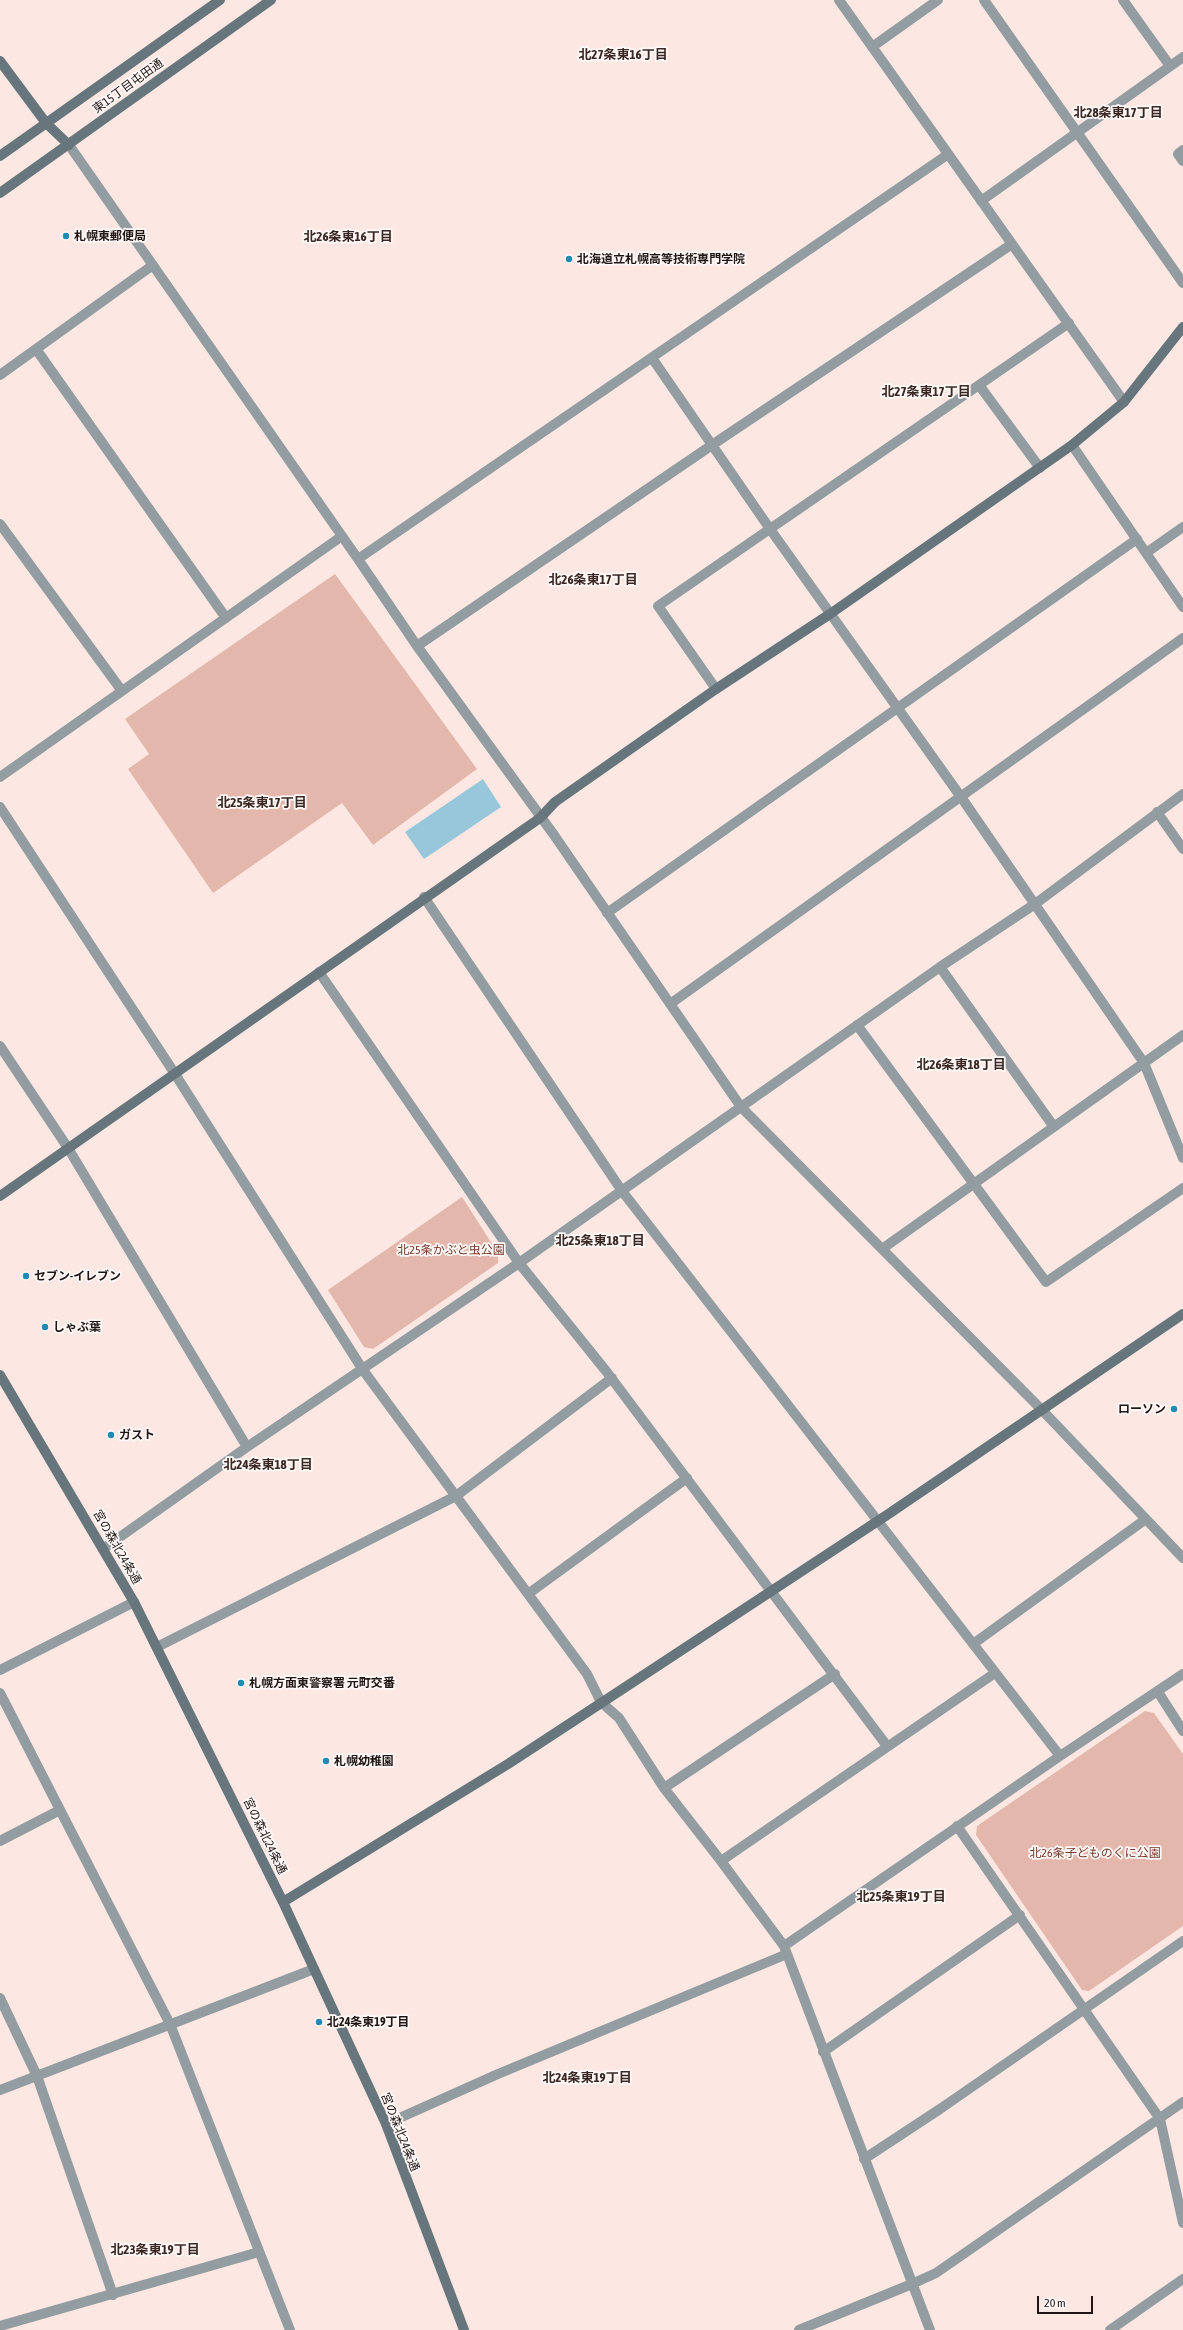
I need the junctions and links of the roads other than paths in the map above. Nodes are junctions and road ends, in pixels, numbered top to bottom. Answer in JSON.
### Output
{"nodes":[{"id":1,"x":220,"y":0,"type":"edge"},
{"id":2,"x":271,"y":0,"type":"edge"},
{"id":3,"x":839,"y":0,"type":"edge"},
{"id":4,"x":938,"y":0,"type":"edge"},
{"id":5,"x":984,"y":0,"type":"edge"},
{"id":6,"x":1123,"y":0,"type":"edge"},
{"id":7,"x":872,"y":47,"type":"junction"},
{"id":8,"x":1183,"y":57,"type":"edge"},
{"id":9,"x":0,"y":61,"type":"edge"},
{"id":10,"x":1170,"y":66,"type":"junction"},
{"id":11,"x":46,"y":123,"type":"junction"},
{"id":12,"x":1076,"y":133,"type":"junction"},
{"id":13,"x":69,"y":145,"type":"junction"},
{"id":14,"x":1183,"y":150,"type":"edge"},
{"id":15,"x":947,"y":155,"type":"junction"},
{"id":16,"x":0,"y":156,"type":"edge"},
{"id":17,"x":1183,"y":161,"type":"edge"},
{"id":18,"x":0,"y":194,"type":"edge"},
{"id":19,"x":981,"y":201,"type":"junction"},
{"id":20,"x":1012,"y":244,"type":"junction"},
{"id":21,"x":153,"y":264,"type":"junction"},
{"id":22,"x":1183,"y":283,"type":"edge"},
{"id":23,"x":1069,"y":323,"type":"junction"},
{"id":24,"x":1183,"y":327,"type":"edge"},
{"id":25,"x":36,"y":349,"type":"junction"},
{"id":26,"x":652,"y":358,"type":"junction"},
{"id":27,"x":0,"y":375,"type":"edge"},
{"id":28,"x":979,"y":385,"type":"junction"},
{"id":29,"x":1124,"y":402,"type":"junction"},
{"id":30,"x":712,"y":445,"type":"junction"},
{"id":31,"x":1072,"y":445,"type":"junction"},
{"id":32,"x":1040,"y":468,"type":"junction"},
{"id":33,"x":0,"y":524,"type":"edge"},
{"id":34,"x":1183,"y":527,"type":"edge"},
{"id":35,"x":770,"y":529,"type":"junction"},
{"id":36,"x":342,"y":536,"type":"junction"},
{"id":37,"x":1137,"y":539,"type":"junction"},
{"id":38,"x":1146,"y":553,"type":"junction"},
{"id":39,"x":358,"y":559,"type":"junction"},
{"id":40,"x":1183,"y":607,"type":"edge"},
{"id":41,"x":830,"y":614,"type":"junction"},
{"id":42,"x":226,"y":618,"type":"junction"},
{"id":43,"x":1183,"y":638,"type":"edge"},
{"id":44,"x":417,"y":646,"type":"junction"},
{"id":45,"x":716,"y":689,"type":"junction"},
{"id":46,"x":122,"y":691,"type":"junction"},
{"id":47,"x":898,"y":708,"type":"junction"},
{"id":48,"x":0,"y":777,"type":"edge"},
{"id":49,"x":1183,"y":794,"type":"edge"},
{"id":50,"x":961,"y":796,"type":"junction"},
{"id":51,"x":0,"y":807,"type":"edge"},
{"id":52,"x":1157,"y":812,"type":"junction"},
{"id":53,"x":540,"y":818,"type":"junction"},
{"id":54,"x":1183,"y":849,"type":"edge"},
{"id":55,"x":424,"y":897,"type":"junction"},
{"id":56,"x":1035,"y":904,"type":"junction"},
{"id":57,"x":607,"y":913,"type":"junction"},
{"id":58,"x":940,"y":967,"type":"junction"},
{"id":59,"x":319,"y":972,"type":"junction"},
{"id":60,"x":670,"y":1004,"type":"junction"},
{"id":61,"x":857,"y":1025,"type":"junction"},
{"id":62,"x":1183,"y":1035,"type":"edge"},
{"id":63,"x":0,"y":1046,"type":"edge"},
{"id":64,"x":1144,"y":1063,"type":"junction"},
{"id":65,"x":175,"y":1074,"type":"junction"},
{"id":66,"x":741,"y":1107,"type":"junction"},
{"id":67,"x":1054,"y":1126,"type":"junction"},
{"id":68,"x":68,"y":1148,"type":"junction"},
{"id":69,"x":1183,"y":1158,"type":"edge"},
{"id":70,"x":974,"y":1183,"type":"junction"},
{"id":71,"x":1183,"y":1188,"type":"edge"},
{"id":72,"x":622,"y":1191,"type":"junction"},
{"id":73,"x":0,"y":1196,"type":"edge"},
{"id":74,"x":882,"y":1249,"type":"junction"},
{"id":75,"x":518,"y":1263,"type":"junction"},
{"id":76,"x":1183,"y":1314,"type":"edge"},
{"id":77,"x":363,"y":1370,"type":"junction"},
{"id":78,"x":0,"y":1375,"type":"edge"},
{"id":79,"x":612,"y":1378,"type":"junction"},
{"id":80,"x":1042,"y":1410,"type":"junction"},
{"id":81,"x":247,"y":1447,"type":"junction"},
{"id":82,"x":688,"y":1478,"type":"junction"},
{"id":83,"x":456,"y":1496,"type":"junction"},
{"id":84,"x":1146,"y":1519,"type":"junction"},
{"id":85,"x":878,"y":1522,"type":"junction"},
{"id":86,"x":103,"y":1549,"type":"junction"},
{"id":87,"x":1183,"y":1558,"type":"edge"},
{"id":88,"x":772,"y":1590,"type":"junction"},
{"id":89,"x":528,"y":1594,"type":"junction"},
{"id":90,"x":134,"y":1602,"type":"junction"},
{"id":91,"x":973,"y":1644,"type":"junction"},
{"id":92,"x":157,"y":1647,"type":"junction"},
{"id":93,"x":0,"y":1670,"type":"edge"},
{"id":94,"x":995,"y":1673,"type":"junction"},
{"id":95,"x":835,"y":1674,"type":"junction"},
{"id":96,"x":1183,"y":1674,"type":"edge"},
{"id":97,"x":1158,"y":1692,"type":"junction"},
{"id":98,"x":0,"y":1693,"type":"edge"},
{"id":99,"x":601,"y":1702,"type":"junction"},
{"id":100,"x":1183,"y":1731,"type":"edge"},
{"id":101,"x":887,"y":1746,"type":"junction"},
{"id":102,"x":1060,"y":1756,"type":"junction"},
{"id":103,"x":664,"y":1788,"type":"junction"},
{"id":104,"x":60,"y":1810,"type":"junction"},
{"id":105,"x":957,"y":1826,"type":"junction"},
{"id":106,"x":0,"y":1841,"type":"edge"},
{"id":107,"x":721,"y":1861,"type":"junction"},
{"id":108,"x":283,"y":1902,"type":"junction"},
{"id":109,"x":1020,"y":1915,"type":"junction"},
{"id":110,"x":1183,"y":1941,"type":"edge"},
{"id":111,"x":785,"y":1950,"type":"junction"},
{"id":112,"x":314,"y":1969,"type":"junction"},
{"id":113,"x":0,"y":1998,"type":"edge"},
{"id":114,"x":1085,"y":2009,"type":"junction"},
{"id":115,"x":170,"y":2024,"type":"junction"},
{"id":116,"x":822,"y":2052,"type":"junction"},
{"id":117,"x":37,"y":2076,"type":"junction"},
{"id":118,"x":0,"y":2090,"type":"edge"},
{"id":119,"x":1183,"y":2102,"type":"edge"},
{"id":120,"x":1160,"y":2119,"type":"junction"},
{"id":121,"x":386,"y":2124,"type":"junction"},
{"id":122,"x":864,"y":2159,"type":"junction"},
{"id":123,"x":1183,"y":2223,"type":"edge"},
{"id":124,"x":259,"y":2252,"type":"junction"},
{"id":125,"x":1183,"y":2279,"type":"edge"},
{"id":126,"x":912,"y":2284,"type":"junction"},
{"id":127,"x":113,"y":2295,"type":"junction"},
{"id":128,"x":0,"y":2326,"type":"edge"},
{"id":129,"x":290,"y":2330,"type":"edge"},
{"id":130,"x":464,"y":2330,"type":"edge"},
{"id":131,"x":800,"y":2330,"type":"edge"},
{"id":132,"x":930,"y":2330,"type":"edge"},
{"id":133,"x":1110,"y":2330,"type":"edge"}],
"edges":[{"from":1,"to":11,"type":"street","name":"東15丁目屯田通"},
{"from":2,"to":13,"type":"street","name":"東15丁目屯田通"},
{"from":3,"to":7,"type":"street"},
{"from":4,"to":7,"type":"street"},
{"from":5,"to":12,"type":"street"},
{"from":6,"to":10,"type":"street"},
{"from":7,"to":15,"type":"street"},
{"from":8,"to":10,"type":"street"},
{"from":9,"to":11,"type":"street"},
{"from":10,"to":12,"type":"street"},
{"from":11,"to":13,"type":"street"},
{"from":11,"to":16,"type":"street","name":"東15丁目屯田通"},
{"from":12,"to":19,"type":"street"},
{"from":12,"to":22,"type":"street"},
{"from":13,"to":18,"type":"street","name":"東15丁目屯田通"},
{"from":13,"to":21,"type":"street"},
{"from":14,"to":17,"type":"street"},
{"from":15,"to":19,"type":"street"},
{"from":15,"to":26,"type":"street"},
{"from":19,"to":20,"type":"street"},
{"from":20,"to":23,"type":"street"},
{"from":20,"to":30,"type":"street"},
{"from":21,"to":25,"type":"street"},
{"from":21,"to":36,"type":"street"},
{"from":23,"to":28,"type":"street"},
{"from":23,"to":29,"type":"street"},
{"from":24,"to":29,"type":"street"},
{"from":25,"to":27,"type":"street"},
{"from":25,"to":42,"type":"street"},
{"from":26,"to":30,"type":"street"},
{"from":26,"to":39,"type":"street"},
{"from":28,"to":32,"type":"street"},
{"from":28,"to":35,"type":"street"},
{"from":29,"to":31,"type":"street"},
{"from":30,"to":35,"type":"street"},
{"from":30,"to":44,"type":"street"},
{"from":31,"to":32,"type":"street"},
{"from":31,"to":37,"type":"street"},
{"from":32,"to":41,"type":"street"},
{"from":33,"to":46,"type":"street"},
{"from":34,"to":38,"type":"street"},
{"from":35,"to":41,"type":"street"},
{"from":35,"to":45,"type":"street"},
{"from":36,"to":39,"type":"street"},
{"from":36,"to":42,"type":"street"},
{"from":37,"to":38,"type":"street"},
{"from":37,"to":47,"type":"street"},
{"from":38,"to":40,"type":"street"},
{"from":39,"to":44,"type":"street"},
{"from":41,"to":45,"type":"street"},
{"from":41,"to":47,"type":"street"},
{"from":42,"to":46,"type":"street"},
{"from":43,"to":50,"type":"street"},
{"from":44,"to":53,"type":"street"},
{"from":45,"to":53,"type":"street"},
{"from":46,"to":48,"type":"street"},
{"from":47,"to":50,"type":"street"},
{"from":47,"to":57,"type":"street"},
{"from":49,"to":52,"type":"street"},
{"from":50,"to":56,"type":"street"},
{"from":50,"to":60,"type":"street"},
{"from":51,"to":65,"type":"street"},
{"from":52,"to":54,"type":"street"},
{"from":52,"to":56,"type":"street"},
{"from":53,"to":55,"type":"street"},
{"from":53,"to":57,"type":"street"},
{"from":55,"to":59,"type":"street"},
{"from":55,"to":72,"type":"street"},
{"from":56,"to":58,"type":"street"},
{"from":56,"to":64,"type":"street"},
{"from":57,"to":60,"type":"street"},
{"from":58,"to":61,"type":"street"},
{"from":58,"to":67,"type":"street"},
{"from":59,"to":65,"type":"street"},
{"from":59,"to":75,"type":"street"},
{"from":60,"to":66,"type":"street"},
{"from":61,"to":66,"type":"street"},
{"from":61,"to":70,"type":"street"},
{"from":62,"to":64,"type":"street"},
{"from":63,"to":68,"type":"street"},
{"from":64,"to":67,"type":"street"},
{"from":64,"to":69,"type":"street"},
{"from":65,"to":68,"type":"street"},
{"from":65,"to":77,"type":"street"},
{"from":66,"to":72,"type":"street"},
{"from":66,"to":74,"type":"street"},
{"from":67,"to":70,"type":"street"},
{"from":68,"to":73,"type":"street"},
{"from":68,"to":81,"type":"street"},
{"from":70,"to":71,"type":"street"},
{"from":70,"to":74,"type":"street"},
{"from":72,"to":75,"type":"street"},
{"from":72,"to":85,"type":"street"},
{"from":74,"to":80,"type":"street"},
{"from":75,"to":77,"type":"street"},
{"from":75,"to":79,"type":"street"},
{"from":76,"to":80,"type":"street"},
{"from":77,"to":81,"type":"street"},
{"from":77,"to":83,"type":"street"},
{"from":78,"to":86,"type":"street","name":"宮の森北24条通"},
{"from":79,"to":82,"type":"street"},
{"from":79,"to":83,"type":"street"},
{"from":80,"to":84,"type":"street"},
{"from":80,"to":85,"type":"street"},
{"from":81,"to":86,"type":"street"},
{"from":82,"to":88,"type":"street"},
{"from":82,"to":89,"type":"street"},
{"from":83,"to":89,"type":"street"},
{"from":83,"to":92,"type":"street"},
{"from":84,"to":87,"type":"street"},
{"from":84,"to":91,"type":"street"},
{"from":85,"to":88,"type":"street"},
{"from":85,"to":91,"type":"street"},
{"from":86,"to":90,"type":"street","name":"宮の森北24条通"},
{"from":88,"to":95,"type":"street"},
{"from":88,"to":99,"type":"street"},
{"from":89,"to":99,"type":"street"},
{"from":90,"to":92,"type":"street","name":"宮の森北24条通"},
{"from":90,"to":93,"type":"street"},
{"from":91,"to":94,"type":"street"},
{"from":92,"to":108,"type":"street","name":"宮の森北24条通"},
{"from":94,"to":101,"type":"street"},
{"from":94,"to":102,"type":"street"},
{"from":95,"to":101,"type":"street"},
{"from":95,"to":103,"type":"street"},
{"from":96,"to":97,"type":"street"},
{"from":97,"to":100,"type":"street"},
{"from":97,"to":102,"type":"street"},
{"from":98,"to":104,"type":"street"},
{"from":99,"to":103,"type":"street"},
{"from":99,"to":108,"type":"street"},
{"from":101,"to":107,"type":"street"},
{"from":102,"to":105,"type":"street"},
{"from":103,"to":107,"type":"street"},
{"from":104,"to":106,"type":"street"},
{"from":104,"to":115,"type":"street"},
{"from":105,"to":109,"type":"street"},
{"from":105,"to":111,"type":"street"},
{"from":107,"to":111,"type":"street"},
{"from":108,"to":112,"type":"street","name":"宮の森北24条通"},
{"from":109,"to":114,"type":"street"},
{"from":109,"to":116,"type":"street"},
{"from":110,"to":114,"type":"street"},
{"from":111,"to":116,"type":"street"},
{"from":111,"to":121,"type":"street"},
{"from":112,"to":115,"type":"street"},
{"from":112,"to":121,"type":"street","name":"宮の森北24条通"},
{"from":113,"to":117,"type":"street"},
{"from":114,"to":120,"type":"street"},
{"from":114,"to":122,"type":"street"},
{"from":115,"to":117,"type":"street"},
{"from":115,"to":124,"type":"street"},
{"from":116,"to":122,"type":"street"},
{"from":117,"to":118,"type":"street"},
{"from":117,"to":127,"type":"street"},
{"from":119,"to":120,"type":"street"},
{"from":120,"to":123,"type":"street"},
{"from":120,"to":126,"type":"street"},
{"from":121,"to":130,"type":"street","name":"宮の森北24条通"},
{"from":122,"to":126,"type":"street"},
{"from":124,"to":127,"type":"street"},
{"from":124,"to":129,"type":"street"},
{"from":125,"to":133,"type":"street"},
{"from":126,"to":131,"type":"street"},
{"from":126,"to":132,"type":"street"},
{"from":127,"to":128,"type":"street"}]}
